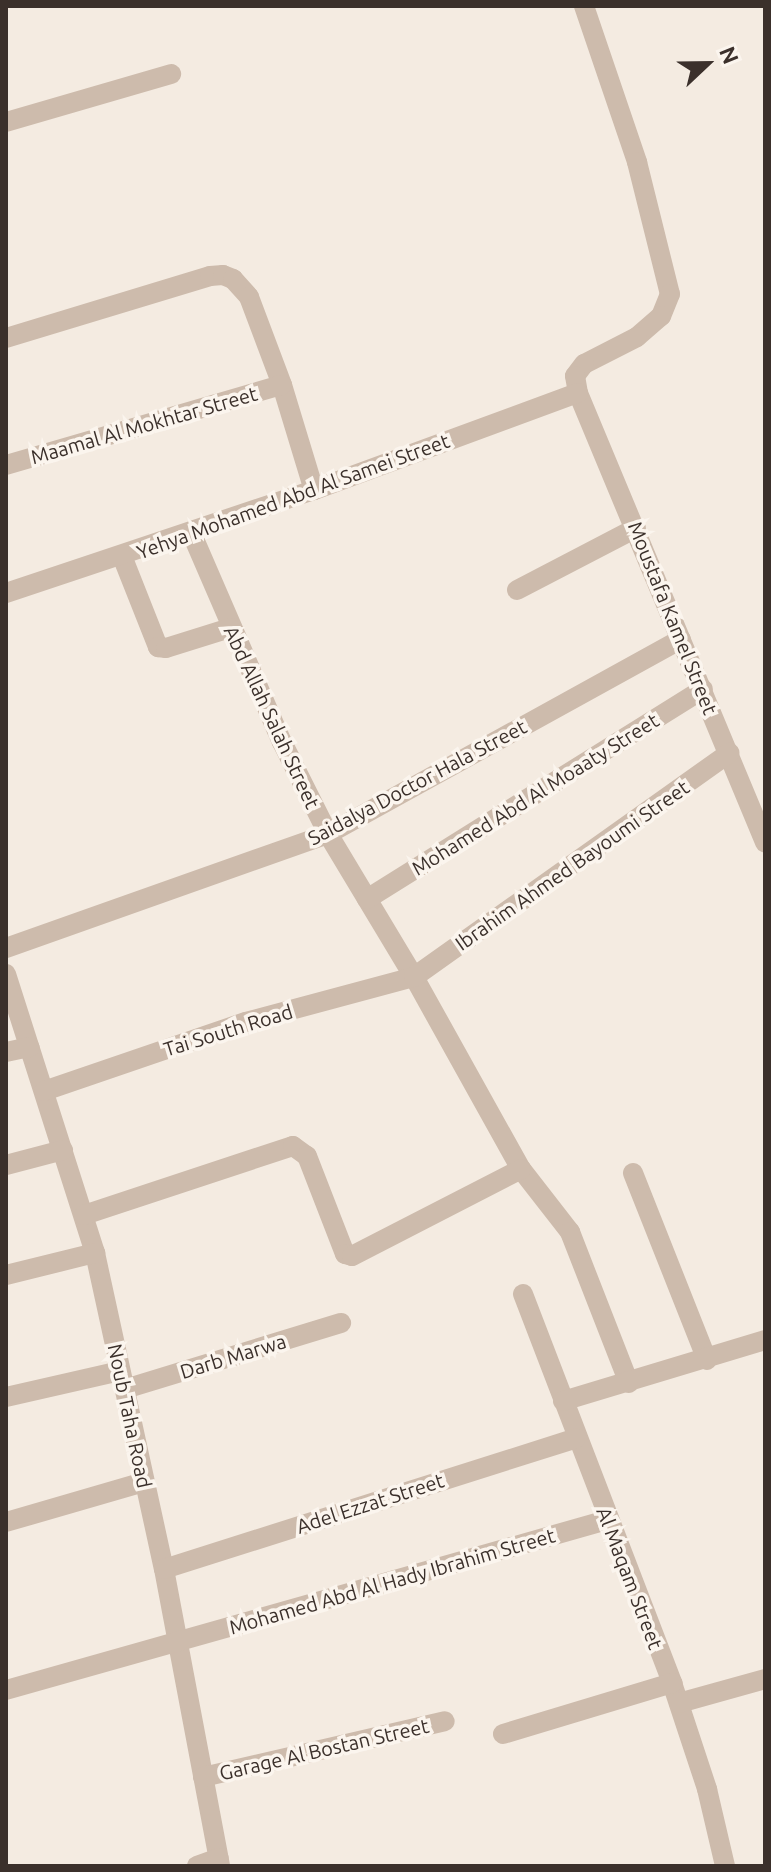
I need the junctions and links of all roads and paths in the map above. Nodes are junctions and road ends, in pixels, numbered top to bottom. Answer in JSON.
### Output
{"nodes":[{"id":1,"x":584,"y":6,"type":"edge"},
{"id":2,"x":171,"y":74,"type":"dead end"},
{"id":3,"x":6,"y":122,"type":"edge"},
{"id":4,"x":6,"y":338,"type":"edge"},
{"id":5,"x":282,"y":385,"type":"junction"},
{"id":6,"x":578,"y":393,"type":"junction"},
{"id":7,"x":6,"y":465,"type":"edge"},
{"id":8,"x":314,"y":490,"type":"junction"},
{"id":9,"x":636,"y":528,"type":"junction"},
{"id":10,"x":191,"y":532,"type":"junction"},
{"id":11,"x":122,"y":556,"type":"junction"},
{"id":12,"x":517,"y":590,"type":"dead end"},
{"id":13,"x":6,"y":593,"type":"edge"},
{"id":14,"x":230,"y":628,"type":"junction"},
{"id":15,"x":681,"y":639,"type":"junction"},
{"id":16,"x":703,"y":689,"type":"junction"},
{"id":17,"x":729,"y":753,"type":"junction"},
{"id":18,"x":328,"y":834,"type":"junction"},
{"id":19,"x":765,"y":843,"type":"edge"},
{"id":20,"x":367,"y":899,"type":"junction"},
{"id":21,"x":6,"y":948,"type":"edge"},
{"id":22,"x":6,"y":974,"type":"edge"},
{"id":23,"x":414,"y":977,"type":"junction"},
{"id":24,"x":29,"y":1047,"type":"junction"},
{"id":25,"x":6,"y":1052,"type":"edge"},
{"id":26,"x":44,"y":1091,"type":"junction"},
{"id":27,"x":63,"y":1150,"type":"junction"},
{"id":28,"x":6,"y":1165,"type":"edge"},
{"id":29,"x":521,"y":1169,"type":"junction"},
{"id":30,"x":633,"y":1173,"type":"dead end"},
{"id":31,"x":84,"y":1215,"type":"junction"},
{"id":32,"x":95,"y":1253,"type":"junction"},
{"id":33,"x":6,"y":1275,"type":"edge"},
{"id":34,"x":523,"y":1294,"type":"dead end"},
{"id":35,"x":341,"y":1323,"type":"dead end"},
{"id":36,"x":765,"y":1340,"type":"edge"},
{"id":37,"x":707,"y":1360,"type":"junction"},
{"id":38,"x":122,"y":1380,"type":"junction"},
{"id":39,"x":629,"y":1383,"type":"junction"},
{"id":40,"x":6,"y":1397,"type":"edge"},
{"id":41,"x":563,"y":1401,"type":"junction"},
{"id":42,"x":576,"y":1438,"type":"junction"},
{"id":43,"x":144,"y":1482,"type":"junction"},
{"id":44,"x":607,"y":1520,"type":"junction"},
{"id":45,"x":6,"y":1522,"type":"edge"},
{"id":46,"x":164,"y":1569,"type":"junction"},
{"id":47,"x":177,"y":1642,"type":"junction"},
{"id":48,"x":765,"y":1679,"type":"edge"},
{"id":49,"x":672,"y":1683,"type":"junction"},
{"id":50,"x":6,"y":1690,"type":"edge"},
{"id":51,"x":679,"y":1703,"type":"junction"},
{"id":52,"x":445,"y":1721,"type":"dead end"},
{"id":53,"x":503,"y":1734,"type":"dead end"},
{"id":54,"x":203,"y":1777,"type":"junction"},
{"id":55,"x":220,"y":1862,"type":"edge"},
{"id":56,"x":197,"y":1866,"type":"edge"},
{"id":57,"x":725,"y":1866,"type":"edge"}],
"edges":[{"from":1,"to":6,"type":"street"},
{"from":2,"to":3,"type":"street"},
{"from":4,"to":5,"type":"street"},
{"from":5,"to":7,"type":"street","name":"Maamal Al Mokhtar Street"},
{"from":5,"to":8,"type":"street"},
{"from":6,"to":8,"type":"street","name":"Yehya Mohamed Abd Al Samei Street"},
{"from":6,"to":9,"type":"street","name":"Moustafa Kamel Street"},
{"from":8,"to":10,"type":"street","name":"Yehya Mohamed Abd Al Samei Street"},
{"from":9,"to":12,"type":"street"},
{"from":9,"to":15,"type":"street","name":"Moustafa Kamel Street"},
{"from":10,"to":11,"type":"street","name":"Yehya Mohamed Abd Al Samei Street"},
{"from":10,"to":14,"type":"street","name":"Abd Allah Salah Street"},
{"from":11,"to":13,"type":"street","name":"Yehya Mohamed Abd Al Samei Street"},
{"from":11,"to":14,"type":"street"},
{"from":14,"to":18,"type":"street","name":"Abd Allah Salah Street"},
{"from":15,"to":16,"type":"street","name":"Moustafa Kamel Street"},
{"from":15,"to":18,"type":"street","name":"Saidalya Doctor Hala Street"},
{"from":16,"to":17,"type":"street","name":"Moustafa Kamel Street"},
{"from":16,"to":20,"type":"street","name":"Mohamed Abd Al Moaaty Street"},
{"from":17,"to":19,"type":"street","name":"Moustafa Kamel Street"},
{"from":17,"to":23,"type":"street","name":"Ibrahim Ahmed Bayoumi Street"},
{"from":18,"to":20,"type":"street","name":"Abd Allah Salah Street"},
{"from":18,"to":21,"type":"street","name":"Saidalya Doctor Hala Street"},
{"from":20,"to":23,"type":"street","name":"Abd Allah Salah Street"},
{"from":22,"to":24,"type":"street","name":"Noub Taha Road"},
{"from":23,"to":26,"type":"street","name":"Tai South Road"},
{"from":23,"to":29,"type":"street","name":"Abd Allah Salah Street"},
{"from":24,"to":25,"type":"street"},
{"from":24,"to":26,"type":"street","name":"Noub Taha Road"},
{"from":26,"to":27,"type":"street","name":"Noub Taha Road"},
{"from":27,"to":28,"type":"street"},
{"from":27,"to":31,"type":"street","name":"Noub Taha Road"},
{"from":29,"to":31,"type":"street"},
{"from":29,"to":39,"type":"street","name":"Abd Allah Salah Street"},
{"from":30,"to":37,"type":"street"},
{"from":31,"to":32,"type":"street","name":"Noub Taha Road"},
{"from":32,"to":33,"type":"street"},
{"from":32,"to":38,"type":"street","name":"Noub Taha Road"},
{"from":34,"to":41,"type":"street","name":"Al Maqam Street"},
{"from":35,"to":38,"type":"street","name":"Darb Marwa"},
{"from":36,"to":37,"type":"street"},
{"from":37,"to":39,"type":"street"},
{"from":38,"to":40,"type":"street","name":"Darb Marwa"},
{"from":38,"to":43,"type":"street","name":"Noub Taha Road"},
{"from":39,"to":41,"type":"street"},
{"from":41,"to":42,"type":"street","name":"Al Maqam Street"},
{"from":42,"to":44,"type":"street","name":"Al Maqam Street"},
{"from":42,"to":46,"type":"street","name":"Adel Ezzat Street"},
{"from":43,"to":45,"type":"street"},
{"from":43,"to":46,"type":"street","name":"Noub Taha Road"},
{"from":44,"to":47,"type":"street","name":"Mohamed Abd Al Hady Ibrahim Street"},
{"from":44,"to":49,"type":"street","name":"Al Maqam Street"},
{"from":46,"to":47,"type":"street","name":"Noub Taha Road"},
{"from":47,"to":50,"type":"street","name":"Mohamed Abd Al Hady Ibrahim Street"},
{"from":47,"to":54,"type":"street","name":"Noub Taha Road"},
{"from":48,"to":51,"type":"street"},
{"from":49,"to":51,"type":"street","name":"Al Maqam Street"},
{"from":49,"to":53,"type":"street"},
{"from":51,"to":57,"type":"street","name":"Al Maqam Street"},
{"from":52,"to":54,"type":"street","name":"Garage Al Bostan Street"},
{"from":54,"to":55,"type":"street","name":"Noub Taha Road"},
{"from":55,"to":56,"type":"street"}]}
